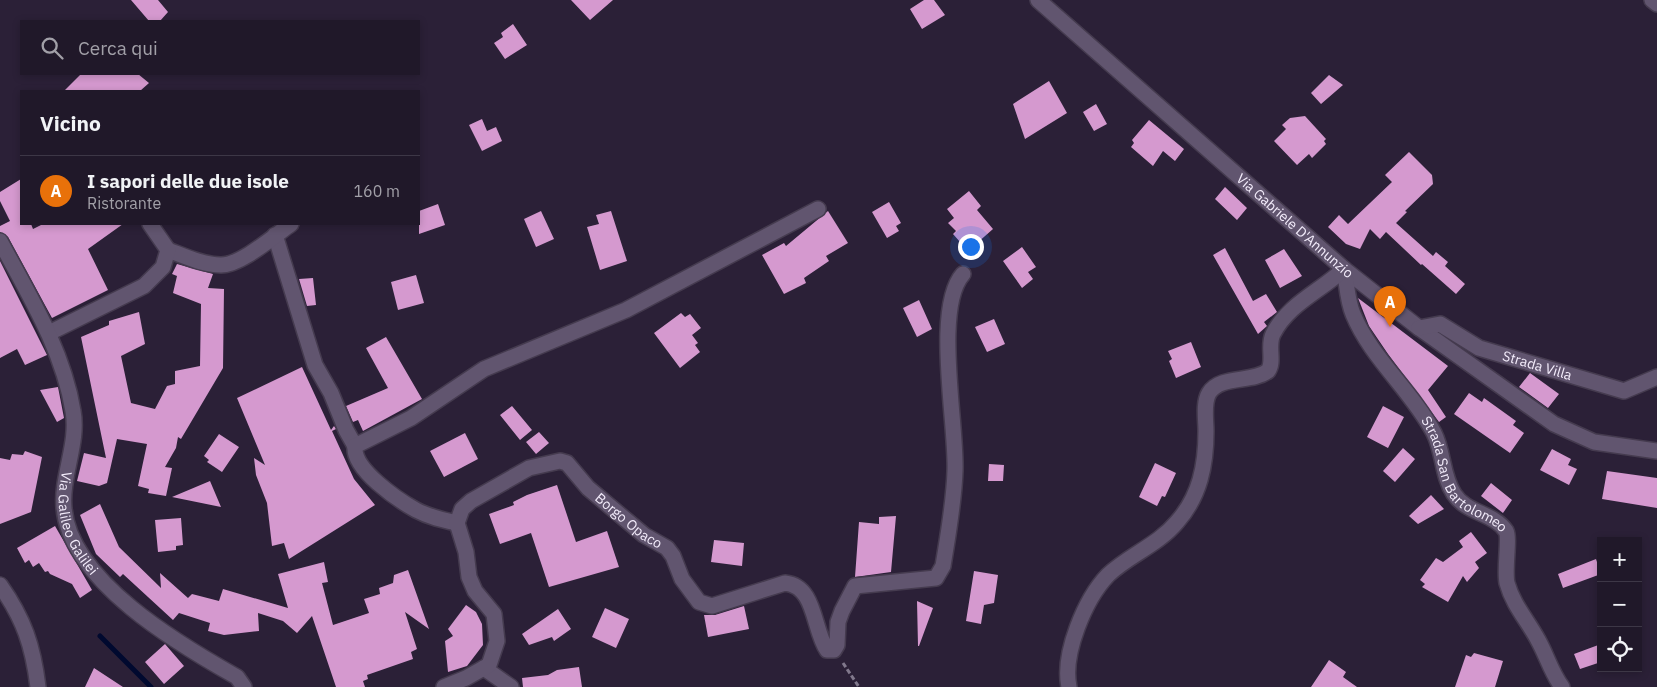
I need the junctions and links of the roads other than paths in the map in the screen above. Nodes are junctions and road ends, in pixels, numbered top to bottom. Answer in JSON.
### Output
{"nodes":[{"id":1,"x":1038,"y":0,"type":"edge"},
{"id":2,"x":1652,"y":0,"type":"edge"},
{"id":3,"x":1657,"y":4,"type":"edge"},
{"id":4,"x":818,"y":209,"type":"dead end"},
{"id":5,"x":151,"y":225,"type":"edge"},
{"id":6,"x":289,"y":225,"type":"edge"},
{"id":7,"x":275,"y":235,"type":"junction"},
{"id":8,"x":0,"y":241,"type":"edge"},
{"id":9,"x":168,"y":250,"type":"junction"},
{"id":10,"x":1344,"y":269,"type":"junction"},
{"id":11,"x":964,"y":274,"type":"dead end"},
{"id":12,"x":1418,"y":328,"type":"junction"},
{"id":13,"x":49,"y":333,"type":"junction"},
{"id":14,"x":1657,"y":377,"type":"edge"},
{"id":15,"x":355,"y":446,"type":"junction"},
{"id":16,"x":1657,"y":451,"type":"edge"},
{"id":17,"x":457,"y":523,"type":"junction"},
{"id":18,"x":0,"y":585,"type":"edge"},
{"id":19,"x":484,"y":668,"type":"junction"},
{"id":20,"x":38,"y":687,"type":"edge"},
{"id":21,"x":244,"y":687,"type":"edge"},
{"id":22,"x":444,"y":687,"type":"edge"},
{"id":23,"x":511,"y":687,"type":"edge"},
{"id":24,"x":1069,"y":687,"type":"edge"},
{"id":25,"x":1562,"y":687,"type":"edge"}],
"edges":[{"from":1,"to":10,"type":"street","name":"Via Gabriele D'Annunzio"},
{"from":2,"to":3,"type":"street"},
{"from":4,"to":15,"type":"street"},
{"from":5,"to":9,"type":"street"},
{"from":6,"to":7,"type":"street"},
{"from":7,"to":9,"type":"street"},
{"from":7,"to":15,"type":"street"},
{"from":8,"to":13,"type":"street","name":"Via Galileo Galilei"},
{"from":9,"to":13,"type":"street"},
{"from":10,"to":12,"type":"street","name":"Via Gabriele D'Annunzio"},
{"from":10,"to":24,"type":"street"},
{"from":10,"to":25,"type":"street","name":"Strada San Bartolomeo"},
{"from":11,"to":17,"type":"street","name":"Borgo Opaco"},
{"from":12,"to":14,"type":"street","name":"Strada Villa"},
{"from":12,"to":16,"type":"street","name":"Via Gabriele D'Annunzio"},
{"from":13,"to":21,"type":"street","name":"Via Galileo Galilei"},
{"from":15,"to":17,"type":"street"},
{"from":17,"to":19,"type":"street"},
{"from":18,"to":20,"type":"street"},
{"from":19,"to":22,"type":"street"},
{"from":19,"to":23,"type":"street"}]}
